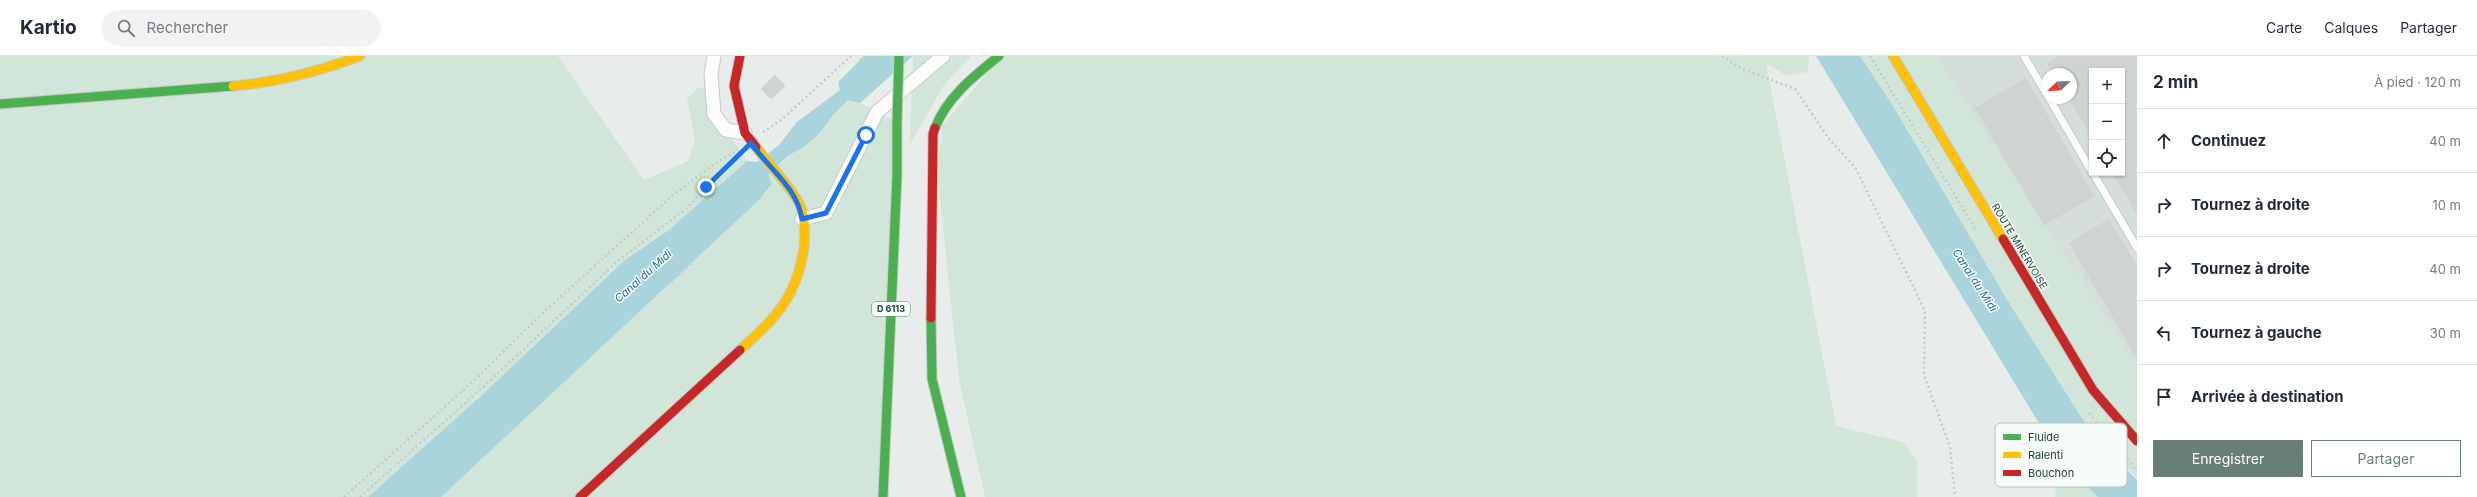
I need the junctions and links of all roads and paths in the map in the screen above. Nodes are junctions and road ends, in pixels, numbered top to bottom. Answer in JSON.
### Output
{"nodes":[{"id":1,"x":360,"y":56,"type":"edge"},
{"id":2,"x":714,"y":56,"type":"edge"},
{"id":3,"x":740,"y":56,"type":"edge"},
{"id":4,"x":851,"y":56,"type":"edge"},
{"id":5,"x":864,"y":56,"type":"edge"},
{"id":6,"x":899,"y":56,"type":"edge"},
{"id":7,"x":943,"y":56,"type":"edge"},
{"id":8,"x":999,"y":56,"type":"edge"},
{"id":9,"x":1722,"y":56,"type":"edge"},
{"id":10,"x":1893,"y":56,"type":"edge"},
{"id":11,"x":2024,"y":56,"type":"edge"},
{"id":12,"x":860,"y":60,"type":"dead end"},
{"id":13,"x":2041,"y":85,"type":"edge"},
{"id":14,"x":0,"y":104,"type":"edge"},
{"id":15,"x":2052,"y":104,"type":"edge"},
{"id":16,"x":750,"y":141,"type":"junction"},
{"id":17,"x":2089,"y":167,"type":"edge"},
{"id":18,"x":2094,"y":176,"type":"edge"},
{"id":19,"x":802,"y":219,"type":"junction"},
{"id":20,"x":2137,"y":248,"type":"edge"},
{"id":21,"x":691,"y":264,"type":"dead end"},
{"id":22,"x":671,"y":282,"type":"dead end"},
{"id":23,"x":2122,"y":423,"type":"edge"},
{"id":24,"x":2127,"y":429,"type":"edge"},
{"id":25,"x":2137,"y":441,"type":"edge"},
{"id":26,"x":344,"y":497,"type":"edge"},
{"id":27,"x":360,"y":497,"type":"edge"},
{"id":28,"x":580,"y":497,"type":"edge"},
{"id":29,"x":883,"y":497,"type":"edge"},
{"id":30,"x":961,"y":497,"type":"edge"},
{"id":31,"x":1955,"y":497,"type":"edge"}],
"edges":[{"from":1,"to":14,"type":"street"},
{"from":2,"to":16,"type":"street"},
{"from":3,"to":16,"type":"street"},
{"from":4,"to":16,"type":"path"},
{"from":5,"to":12,"type":"path"},
{"from":6,"to":29,"type":"street","number":"D 6113","bridge":true},
{"from":7,"to":19,"type":"street"},
{"from":8,"to":30,"type":"street"},
{"from":9,"to":31,"type":"path"},
{"from":10,"to":23,"type":"street","name":"ROUTE MINERVOISE"},
{"from":11,"to":13,"type":"lane"},
{"from":15,"to":17,"type":"lane"},
{"from":16,"to":19,"type":"street"},
{"from":16,"to":26,"type":"path"},
{"from":16,"to":27,"type":"path"},
{"from":18,"to":20,"type":"lane"},
{"from":19,"to":28,"type":"street"},
{"from":21,"to":22,"type":"path"},
{"from":24,"to":25,"type":"street","name":"ROUTE MINERVOISE"}]}
